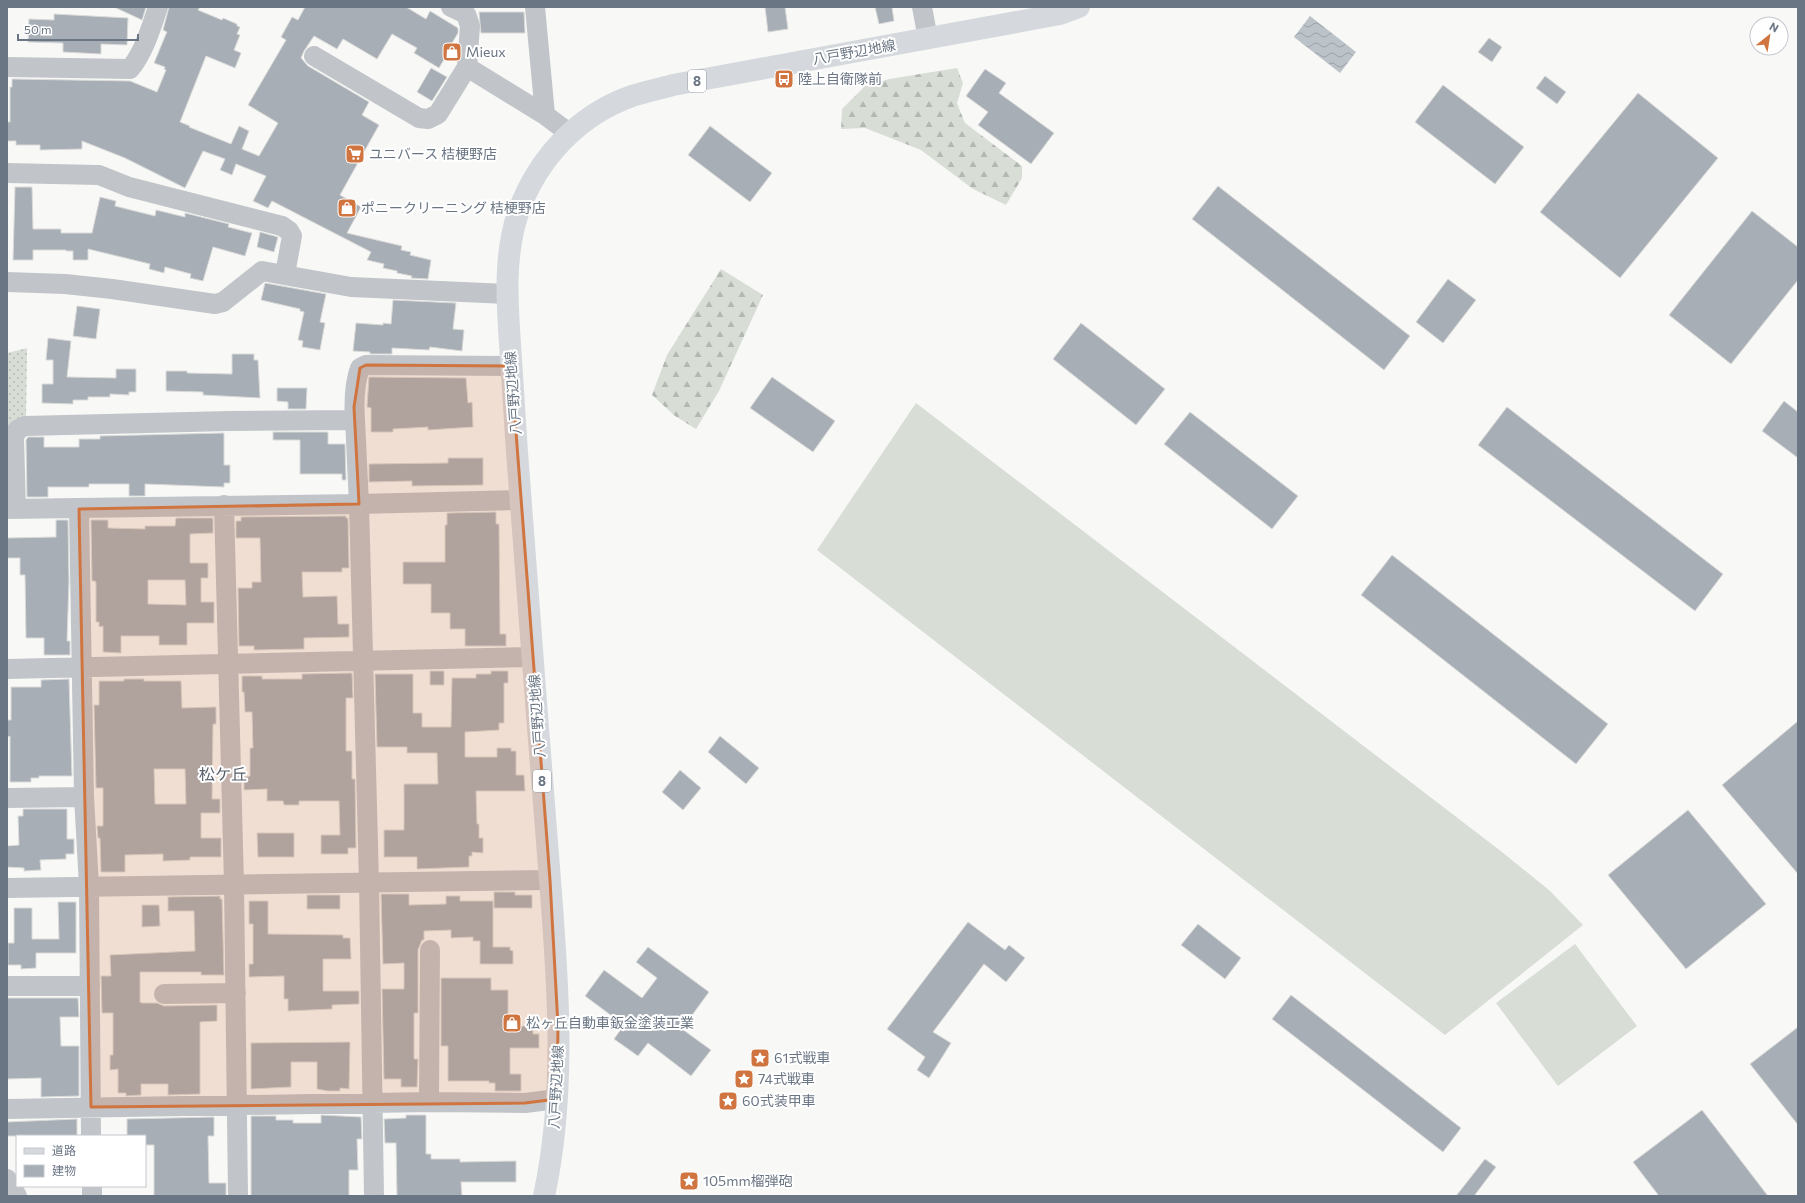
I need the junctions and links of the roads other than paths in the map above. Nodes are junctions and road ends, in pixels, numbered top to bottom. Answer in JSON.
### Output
{"nodes":[{"id":1,"x":158,"y":7,"type":"edge"},
{"id":2,"x":451,"y":7,"type":"edge"},
{"id":3,"x":535,"y":7,"type":"edge"},
{"id":4,"x":922,"y":7,"type":"edge"},
{"id":5,"x":1079,"y":7,"type":"edge"},
{"id":6,"x":928,"y":38,"type":"junction"},
{"id":7,"x":314,"y":56,"type":"dead end"},
{"id":8,"x":467,"y":67,"type":"junction"},
{"id":9,"x":7,"y":68,"type":"edge"},
{"id":10,"x":546,"y":115,"type":"junction"},
{"id":11,"x":569,"y":133,"type":"junction"},
{"id":12,"x":7,"y":172,"type":"edge"},
{"id":13,"x":285,"y":274,"type":"junction"},
{"id":14,"x":7,"y":282,"type":"edge"},
{"id":15,"x":507,"y":294,"type":"junction"},
{"id":16,"x":511,"y":366,"type":"junction"},
{"id":17,"x":355,"y":420,"type":"junction"},
{"id":18,"x":521,"y":500,"type":"junction"},
{"id":19,"x":359,"y":504,"type":"junction"},
{"id":20,"x":224,"y":506,"type":"junction"},
{"id":21,"x":11,"y":509,"type":"edge"},
{"id":22,"x":79,"y":509,"type":"junction"},
{"id":23,"x":533,"y":657,"type":"junction"},
{"id":24,"x":362,"y":661,"type":"junction"},
{"id":25,"x":228,"y":663,"type":"junction"},
{"id":26,"x":7,"y":668,"type":"edge"},
{"id":27,"x":82,"y":668,"type":"junction"},
{"id":28,"x":84,"y":797,"type":"junction"},
{"id":29,"x":7,"y":798,"type":"edge"},
{"id":30,"x":550,"y":880,"type":"junction"},
{"id":31,"x":369,"y":882,"type":"junction"},
{"id":32,"x":234,"y":884,"type":"junction"},
{"id":33,"x":88,"y":886,"type":"junction"},
{"id":34,"x":7,"y":888,"type":"edge"},
{"id":35,"x":430,"y":950,"type":"dead end"},
{"id":36,"x":7,"y":986,"type":"edge"},
{"id":37,"x":90,"y":986,"type":"junction"},
{"id":38,"x":236,"y":993,"type":"junction"},
{"id":39,"x":164,"y":994,"type":"dead end"},
{"id":40,"x":557,"y":1099,"type":"junction"},
{"id":41,"x":429,"y":1102,"type":"junction"},
{"id":42,"x":373,"y":1104,"type":"junction"},
{"id":43,"x":238,"y":1105,"type":"junction"},
{"id":44,"x":91,"y":1107,"type":"junction"},
{"id":45,"x":7,"y":1109,"type":"edge"},
{"id":46,"x":91,"y":1135,"type":"edge"},
{"id":47,"x":7,"y":1179,"type":"edge"},
{"id":48,"x":17,"y":1196,"type":"edge"},
{"id":49,"x":238,"y":1196,"type":"edge"},
{"id":50,"x":374,"y":1196,"type":"edge"},
{"id":51,"x":544,"y":1196,"type":"edge"}],
"edges":[{"from":1,"to":9,"type":"street"},
{"from":2,"to":8,"type":"street"},
{"from":3,"to":10,"type":"street"},
{"from":4,"to":6,"type":"street"},
{"from":5,"to":6,"type":"main road","name":"八戸野辺地線","number":"8"},
{"from":6,"to":11,"type":"main road","name":"八戸野辺地線","number":"8"},
{"from":7,"to":8,"type":"street"},
{"from":8,"to":10,"type":"street"},
{"from":10,"to":11,"type":"street"},
{"from":11,"to":15,"type":"main road","name":"八戸野辺地線","number":"8"},
{"from":12,"to":13,"type":"street"},
{"from":13,"to":14,"type":"street"},
{"from":13,"to":15,"type":"street"},
{"from":15,"to":16,"type":"main road","name":"八戸野辺地線","number":"8"},
{"from":16,"to":17,"type":"street"},
{"from":16,"to":18,"type":"main road","name":"八戸野辺地線","number":"8"},
{"from":17,"to":19,"type":"street"},
{"from":17,"to":21,"type":"street"},
{"from":18,"to":19,"type":"street"},
{"from":18,"to":23,"type":"main road","name":"八戸野辺地線","number":"8"},
{"from":19,"to":20,"type":"street"},
{"from":19,"to":24,"type":"street"},
{"from":20,"to":22,"type":"street"},
{"from":20,"to":25,"type":"street"},
{"from":21,"to":22,"type":"street"},
{"from":22,"to":27,"type":"street"},
{"from":23,"to":24,"type":"street"},
{"from":23,"to":30,"type":"main road","name":"八戸野辺地線","number":"8"},
{"from":24,"to":25,"type":"street"},
{"from":24,"to":31,"type":"street"},
{"from":25,"to":27,"type":"street"},
{"from":25,"to":32,"type":"street"},
{"from":26,"to":27,"type":"street"},
{"from":27,"to":28,"type":"street"},
{"from":28,"to":29,"type":"street"},
{"from":28,"to":33,"type":"street"},
{"from":30,"to":31,"type":"street"},
{"from":30,"to":40,"type":"main road","name":"八戸野辺地線","number":"8"},
{"from":31,"to":32,"type":"street"},
{"from":31,"to":42,"type":"street"},
{"from":32,"to":33,"type":"street"},
{"from":32,"to":38,"type":"street"},
{"from":33,"to":34,"type":"street"},
{"from":33,"to":37,"type":"street"},
{"from":35,"to":41,"type":"street"},
{"from":36,"to":37,"type":"street"},
{"from":37,"to":44,"type":"street"},
{"from":38,"to":39,"type":"street"},
{"from":38,"to":43,"type":"street"},
{"from":40,"to":41,"type":"street"},
{"from":40,"to":51,"type":"main road","name":"八戸野辺地線","number":"8"},
{"from":41,"to":42,"type":"street"},
{"from":42,"to":43,"type":"street"},
{"from":42,"to":50,"type":"street"},
{"from":43,"to":44,"type":"street"},
{"from":43,"to":49,"type":"street"},
{"from":44,"to":45,"type":"street"},
{"from":44,"to":46,"type":"street"},
{"from":47,"to":48,"type":"street"}]}
